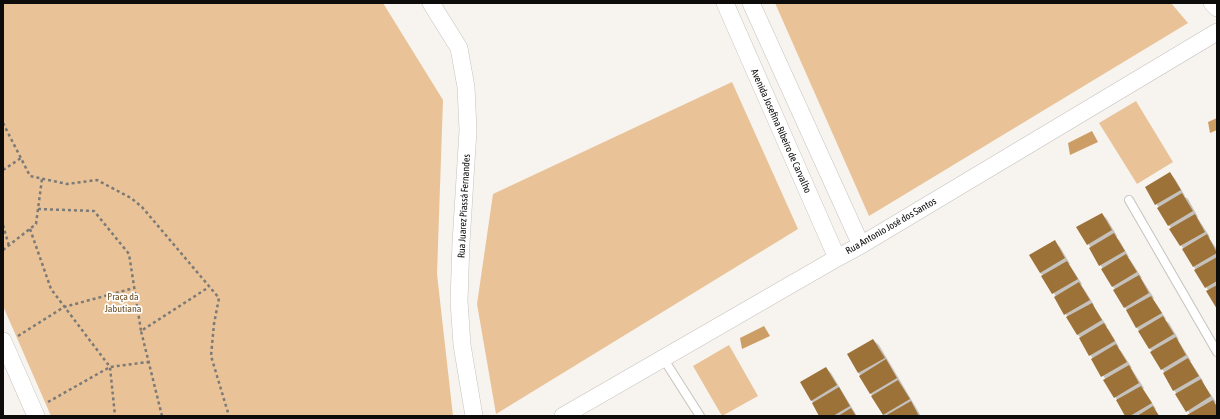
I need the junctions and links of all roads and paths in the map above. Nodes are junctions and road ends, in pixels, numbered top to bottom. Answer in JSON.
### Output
{"nodes":[{"id":1,"x":432,"y":3,"type":"edge"},
{"id":2,"x":725,"y":3,"type":"edge"},
{"id":3,"x":751,"y":3,"type":"edge"},
{"id":4,"x":1212,"y":3,"type":"edge"},
{"id":5,"x":1217,"y":8,"type":"edge"},
{"id":6,"x":1217,"y":32,"type":"edge"},
{"id":7,"x":3,"y":123,"type":"edge"},
{"id":8,"x":21,"y":158,"type":"junction"},
{"id":9,"x":3,"y":170,"type":"edge"},
{"id":10,"x":42,"y":179,"type":"junction"},
{"id":11,"x":1129,"y":200,"type":"dead end"},
{"id":12,"x":38,"y":209,"type":"junction"},
{"id":13,"x":3,"y":225,"type":"edge"},
{"id":14,"x":30,"y":229,"type":"junction"},
{"id":15,"x":862,"y":245,"type":"junction"},
{"id":16,"x":9,"y":246,"type":"junction"},
{"id":17,"x":3,"y":250,"type":"edge"},
{"id":18,"x":837,"y":258,"type":"junction"},
{"id":19,"x":209,"y":287,"type":"junction"},
{"id":20,"x":134,"y":288,"type":"junction"},
{"id":21,"x":64,"y":307,"type":"junction"},
{"id":22,"x":141,"y":331,"type":"junction"},
{"id":23,"x":4,"y":343,"type":"edge"},
{"id":24,"x":1217,"y":352,"type":"edge"},
{"id":25,"x":663,"y":358,"type":"junction"},
{"id":26,"x":148,"y":362,"type":"junction"},
{"id":27,"x":110,"y":367,"type":"junction"},
{"id":28,"x":34,"y":413,"type":"edge"},
{"id":29,"x":115,"y":416,"type":"edge"},
{"id":30,"x":162,"y":416,"type":"edge"},
{"id":31,"x":229,"y":416,"type":"edge"},
{"id":32,"x":474,"y":416,"type":"edge"},
{"id":33,"x":563,"y":416,"type":"edge"},
{"id":34,"x":700,"y":416,"type":"edge"}],
"edges":[{"from":1,"to":32,"type":"street","name":"Rua Juarez Piassá Fernandes"},
{"from":2,"to":18,"type":"street","name":"Avenida Josefina Ribeiro de Carvalho"},
{"from":3,"to":15,"type":"street"},
{"from":4,"to":5,"type":"street"},
{"from":6,"to":15,"type":"street","name":"Rua Antonio José dos Santos"},
{"from":7,"to":8,"type":"path"},
{"from":8,"to":9,"type":"path"},
{"from":8,"to":10,"type":"path"},
{"from":10,"to":12,"type":"path"},
{"from":10,"to":19,"type":"path"},
{"from":11,"to":24,"type":"lane"},
{"from":12,"to":14,"type":"path"},
{"from":12,"to":20,"type":"path"},
{"from":13,"to":16,"type":"path"},
{"from":14,"to":16,"type":"path"},
{"from":14,"to":21,"type":"path"},
{"from":15,"to":18,"type":"street","name":"Rua Antonio José dos Santos"},
{"from":16,"to":17,"type":"path"},
{"from":18,"to":25,"type":"street","name":"Rua Antonio José dos Santos"},
{"from":19,"to":22,"type":"path"},
{"from":19,"to":31,"type":"path"},
{"from":20,"to":21,"type":"path"},
{"from":20,"to":22,"type":"path"},
{"from":21,"to":23,"type":"path"},
{"from":21,"to":27,"type":"path"},
{"from":22,"to":26,"type":"path"},
{"from":23,"to":28,"type":"street"},
{"from":25,"to":33,"type":"street","name":"Rua Antonio José dos Santos"},
{"from":25,"to":34,"type":"lane"},
{"from":26,"to":27,"type":"path"},
{"from":26,"to":30,"type":"path"},
{"from":27,"to":28,"type":"path"},
{"from":27,"to":29,"type":"path"}]}
